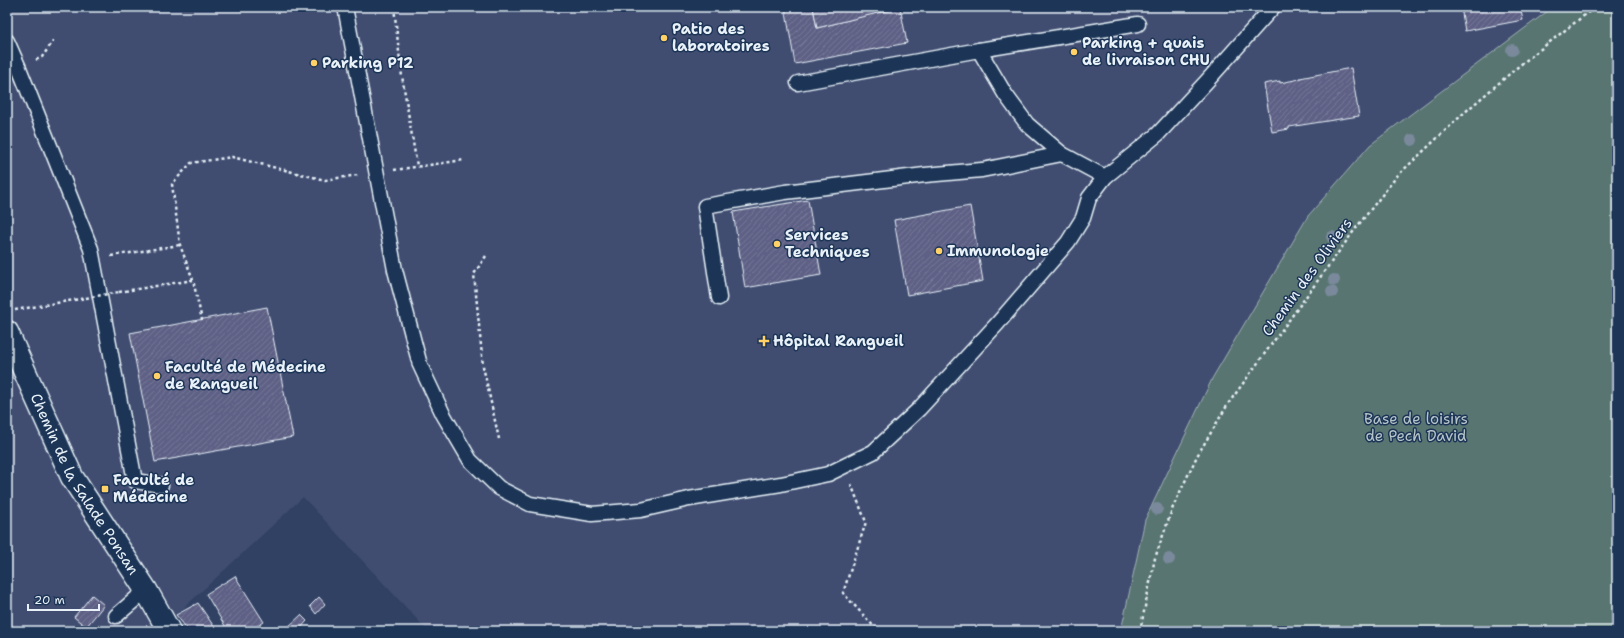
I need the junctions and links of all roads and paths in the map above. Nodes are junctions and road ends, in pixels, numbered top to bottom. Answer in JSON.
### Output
{"nodes":[{"id":1,"x":346,"y":7,"type":"edge"},
{"id":2,"x":394,"y":7,"type":"edge"},
{"id":3,"x":1273,"y":7,"type":"edge"},
{"id":4,"x":1595,"y":7,"type":"edge"},
{"id":5,"x":1138,"y":24,"type":"dead end"},
{"id":6,"x":54,"y":40,"type":"dead end"},
{"id":7,"x":7,"y":41,"type":"edge"},
{"id":8,"x":979,"y":50,"type":"junction"},
{"id":9,"x":19,"y":68,"type":"junction"},
{"id":10,"x":798,"y":83,"type":"dead end"},
{"id":11,"x":1062,"y":154,"type":"junction"},
{"id":12,"x":464,"y":160,"type":"dead end"},
{"id":13,"x":1104,"y":177,"type":"junction"},
{"id":14,"x":325,"y":180,"type":"dead end"},
{"id":15,"x":180,"y":245,"type":"junction"},
{"id":16,"x":486,"y":256,"type":"dead end"},
{"id":17,"x":92,"y":259,"type":"junction"},
{"id":18,"x":193,"y":280,"type":"junction"},
{"id":19,"x":719,"y":298,"type":"dead end"},
{"id":20,"x":14,"y":310,"type":"dead end"},
{"id":21,"x":202,"y":320,"type":"dead end"},
{"id":22,"x":7,"y":332,"type":"edge"},
{"id":23,"x":499,"y":439,"type":"dead end"},
{"id":24,"x":851,"y":484,"type":"dead end"},
{"id":25,"x":161,"y":485,"type":"dead end"},
{"id":26,"x":146,"y":590,"type":"junction"},
{"id":27,"x":116,"y":616,"type":"dead end"},
{"id":28,"x":169,"y":631,"type":"edge"},
{"id":29,"x":878,"y":631,"type":"edge"},
{"id":30,"x":1140,"y":631,"type":"edge"}],
"edges":[{"from":1,"to":13,"type":"lane"},
{"from":2,"to":12,"type":"path"},
{"from":3,"to":13,"type":"lane"},
{"from":4,"to":30,"type":"path","name":"Chemin des Oliviers"},
{"from":5,"to":8,"type":"lane"},
{"from":6,"to":9,"type":"path"},
{"from":7,"to":9,"type":"lane"},
{"from":8,"to":10,"type":"lane"},
{"from":8,"to":11,"type":"lane"},
{"from":9,"to":17,"type":"lane"},
{"from":11,"to":13,"type":"lane"},
{"from":11,"to":19,"type":"lane"},
{"from":14,"to":15,"type":"path"},
{"from":15,"to":17,"type":"path"},
{"from":15,"to":18,"type":"path"},
{"from":16,"to":23,"type":"path"},
{"from":17,"to":25,"type":"lane"},
{"from":18,"to":20,"type":"path","bridge":true},
{"from":18,"to":21,"type":"path"},
{"from":22,"to":26,"type":"street","name":"Chemin de la Salade Ponsan"},
{"from":24,"to":29,"type":"path"},
{"from":26,"to":27,"type":"lane"},
{"from":26,"to":28,"type":"street","name":"Chemin de la Salade Ponsan"}]}
